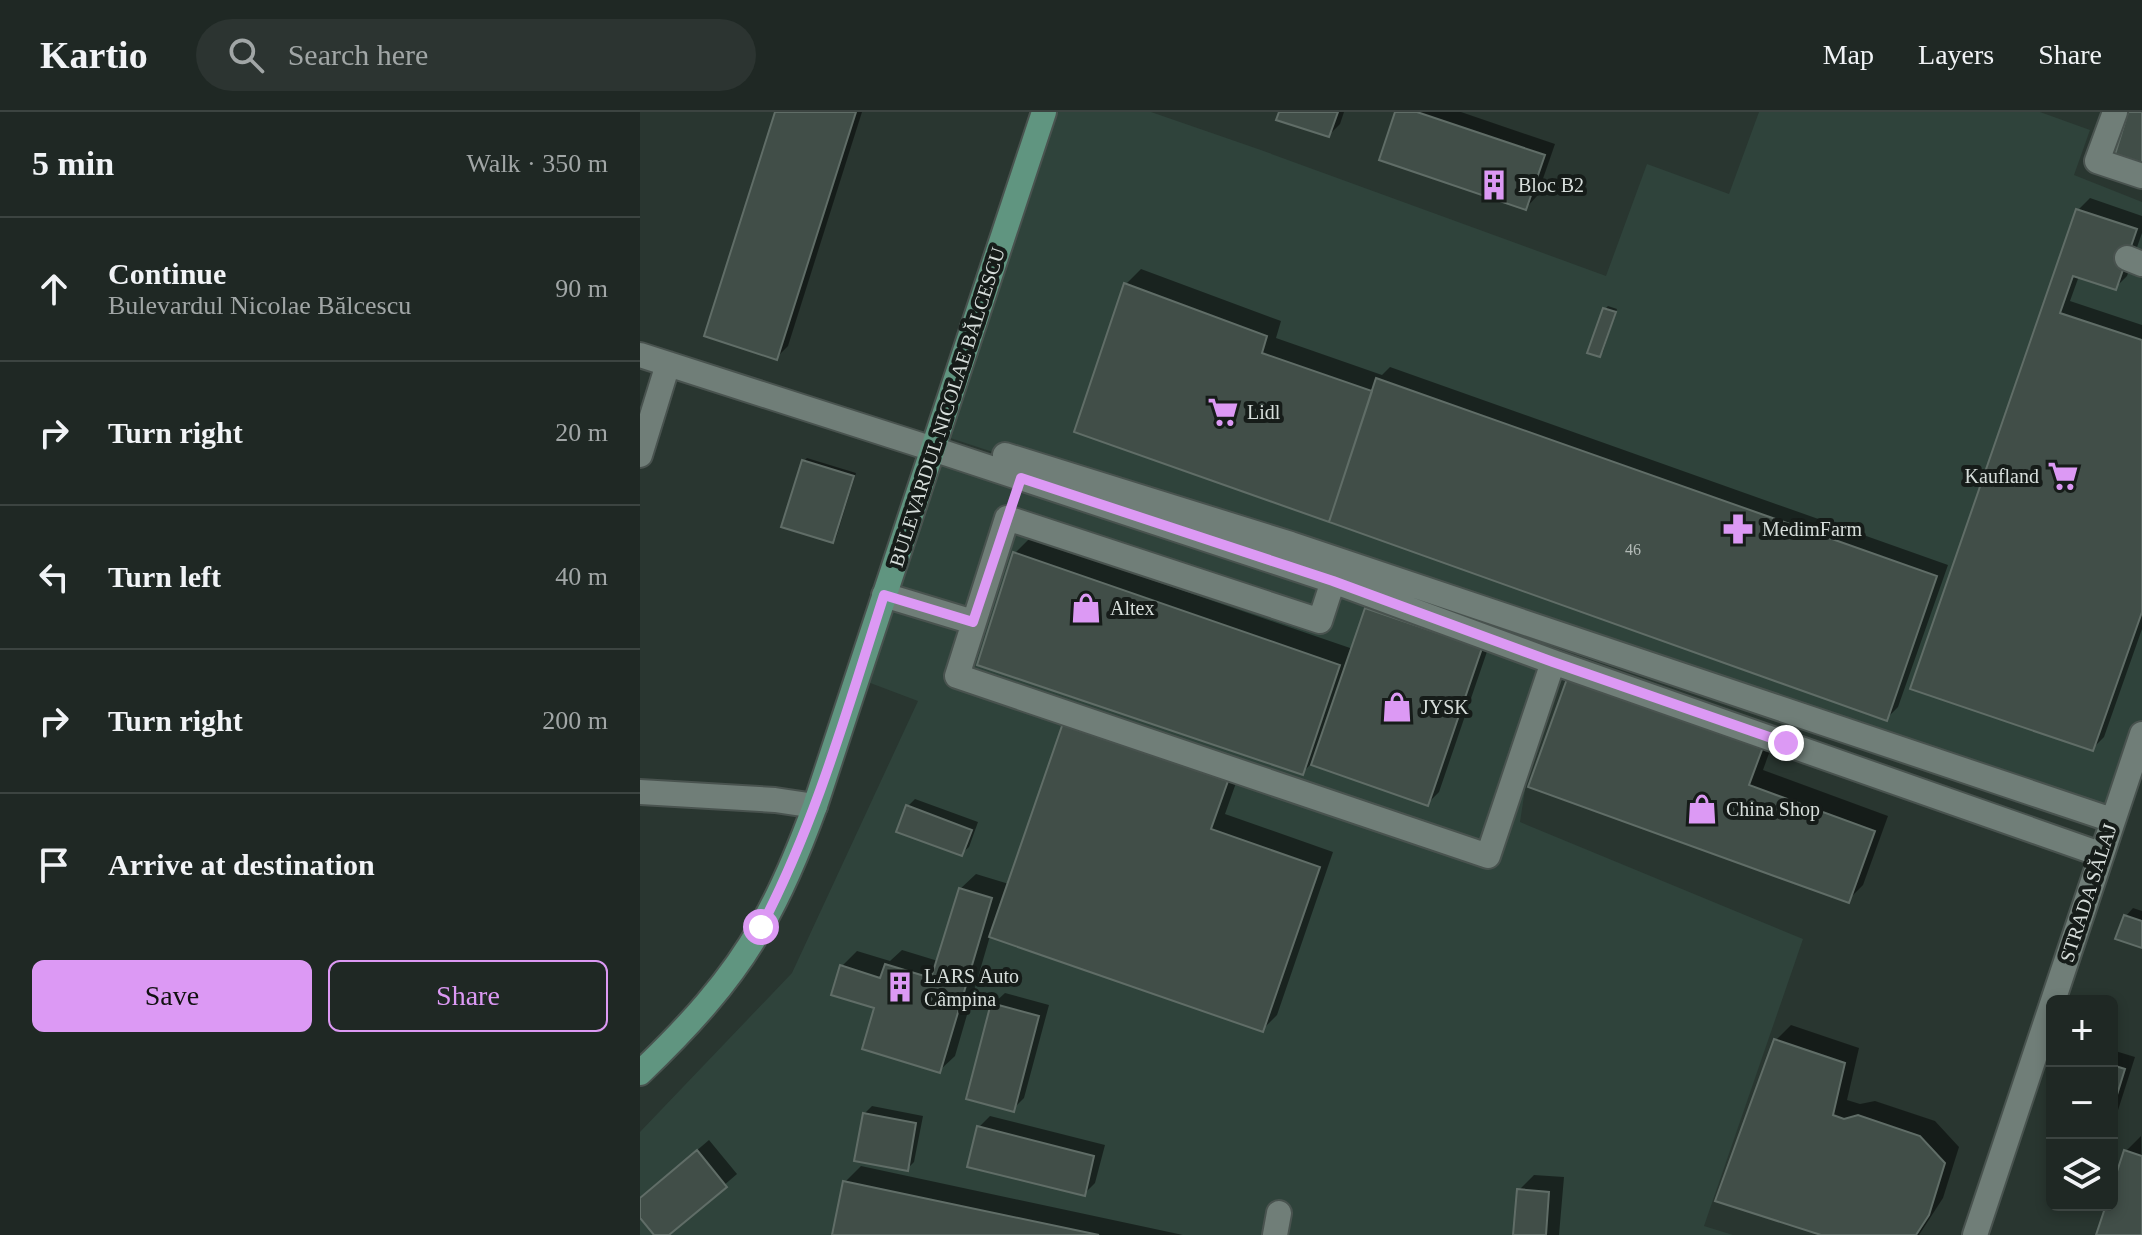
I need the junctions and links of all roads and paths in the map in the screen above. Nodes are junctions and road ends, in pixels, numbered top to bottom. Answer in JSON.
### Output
{"nodes":[{"id":1,"x":1044,"y":112,"type":"edge"},
{"id":2,"x":2115,"y":112,"type":"edge"},
{"id":3,"x":2142,"y":176,"type":"edge"},
{"id":4,"x":640,"y":355,"type":"edge"},
{"id":5,"x":668,"y":364,"type":"junction"},
{"id":6,"x":935,"y":442,"type":"junction"},
{"id":7,"x":640,"y":455,"type":"edge"},
{"id":8,"x":1021,"y":478,"type":"junction"},
{"id":9,"x":1007,"y":518,"type":"junction"},
{"id":10,"x":1333,"y":581,"type":"junction"},
{"id":11,"x":884,"y":595,"type":"junction"},
{"id":12,"x":973,"y":622,"type":"junction"},
{"id":13,"x":1553,"y":662,"type":"junction"},
{"id":14,"x":2142,"y":734,"type":"edge"},
{"id":15,"x":640,"y":792,"type":"edge"},
{"id":16,"x":815,"y":806,"type":"junction"},
{"id":17,"x":2112,"y":820,"type":"junction"},
{"id":18,"x":2100,"y":854,"type":"junction"},
{"id":19,"x":640,"y":1073,"type":"edge"},
{"id":20,"x":1975,"y":1235,"type":"edge"}],
"edges":[{"from":1,"to":6,"type":"main road","name":"BULEVARDUL NICOLAE BĂLCESCU"},
{"from":2,"to":3,"type":"street"},
{"from":4,"to":5,"type":"street"},
{"from":5,"to":6,"type":"street"},
{"from":5,"to":7,"type":"street"},
{"from":6,"to":8,"type":"street"},
{"from":6,"to":11,"type":"main road","name":"BULEVARDUL NICOLAE BĂLCESCU"},
{"from":6,"to":17,"type":"street"},
{"from":8,"to":9,"type":"street"},
{"from":8,"to":10,"type":"street"},
{"from":9,"to":10,"type":"street"},
{"from":9,"to":12,"type":"street"},
{"from":10,"to":13,"type":"street"},
{"from":11,"to":12,"type":"street"},
{"from":11,"to":16,"type":"main road","name":"BULEVARDUL NICOLAE BĂLCESCU"},
{"from":12,"to":13,"type":"street"},
{"from":13,"to":18,"type":"street"},
{"from":14,"to":17,"type":"street","name":"STRADA SĂLAJ"},
{"from":15,"to":16,"type":"street"},
{"from":16,"to":19,"type":"main road","name":"BULEVARDUL NICOLAE BĂLCESCU"},
{"from":17,"to":18,"type":"street","name":"STRADA SĂLAJ"},
{"from":18,"to":20,"type":"street","name":"STRADA SĂLAJ"}]}
